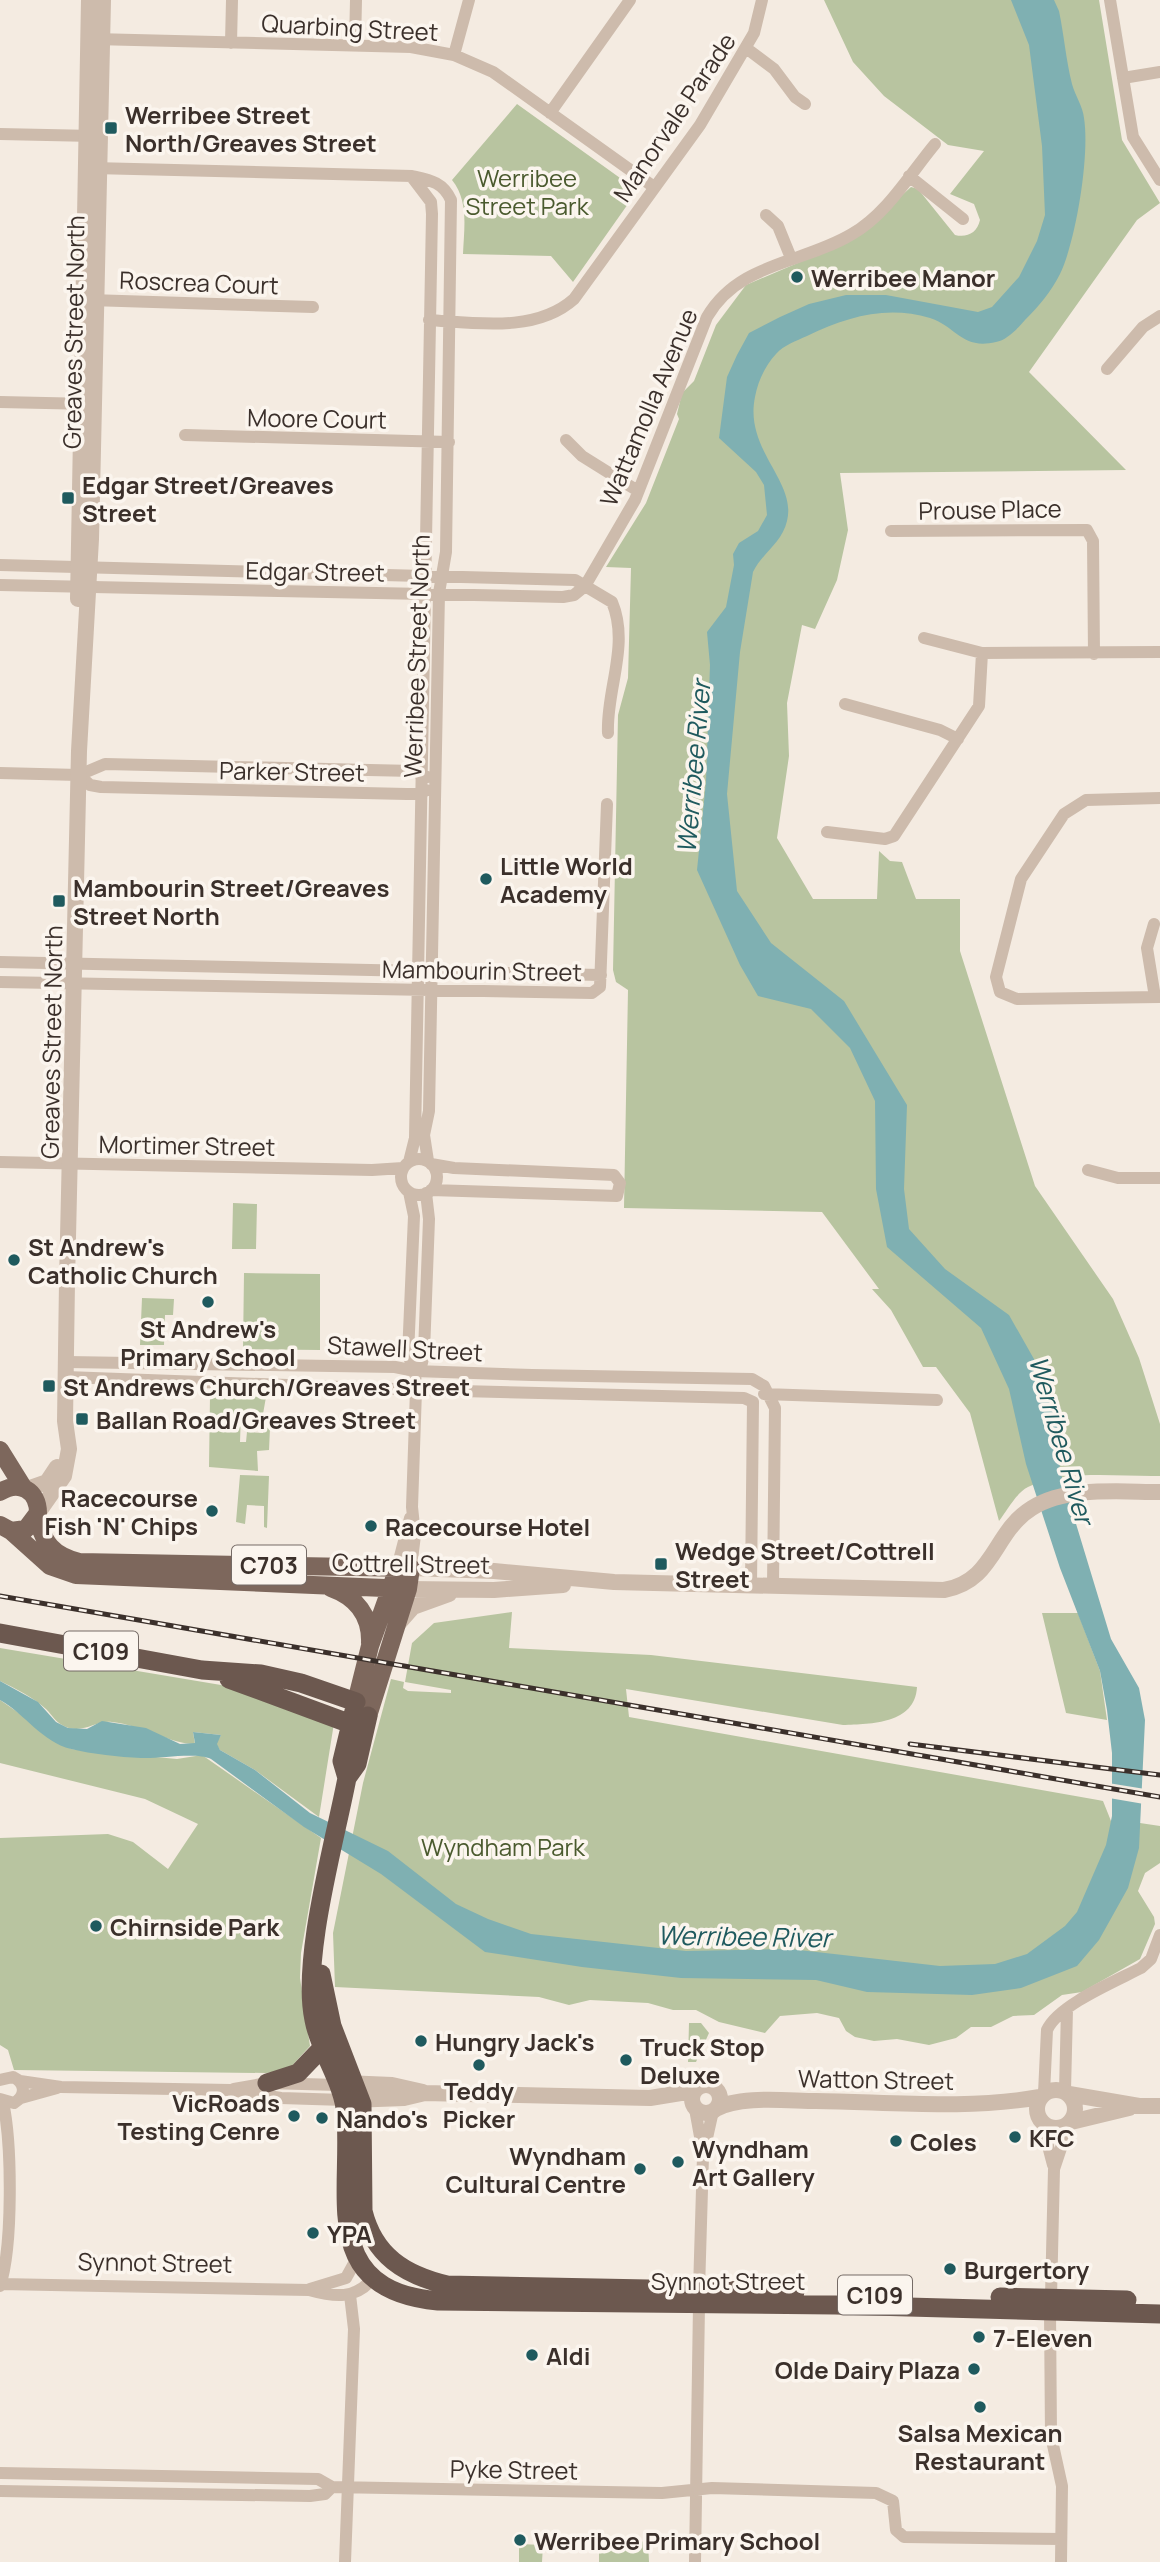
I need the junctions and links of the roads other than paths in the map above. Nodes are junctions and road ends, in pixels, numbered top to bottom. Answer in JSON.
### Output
{"nodes":[{"id":1,"x":89,"y":0,"type":"edge"},
{"id":2,"x":103,"y":0,"type":"edge"},
{"id":3,"x":232,"y":0,"type":"edge"},
{"id":4,"x":356,"y":0,"type":"edge"},
{"id":5,"x":469,"y":0,"type":"edge"},
{"id":6,"x":630,"y":0,"type":"edge"},
{"id":7,"x":762,"y":0,"type":"edge"},
{"id":8,"x":1110,"y":0,"type":"edge"},
{"id":9,"x":95,"y":39,"type":"junction"},
{"id":10,"x":232,"y":43,"type":"junction"},
{"id":11,"x":355,"y":45,"type":"junction"},
{"id":12,"x":746,"y":48,"type":"junction"},
{"id":13,"x":454,"y":55,"type":"junction"},
{"id":14,"x":1160,"y":72,"type":"edge"},
{"id":15,"x":1123,"y":78,"type":"junction"},
{"id":16,"x":805,"y":104,"type":"dead end"},
{"id":17,"x":550,"y":113,"type":"junction"},
{"id":18,"x":0,"y":134,"type":"edge"},
{"id":19,"x":93,"y":136,"type":"junction"},
{"id":20,"x":934,"y":144,"type":"dead end"},
{"id":21,"x":92,"y":168,"type":"junction"},
{"id":22,"x":412,"y":176,"type":"junction"},
{"id":23,"x":909,"y":176,"type":"junction"},
{"id":24,"x":1160,"y":180,"type":"edge"},
{"id":25,"x":654,"y":187,"type":"junction"},
{"id":26,"x":766,"y":215,"type":"dead end"},
{"id":27,"x":963,"y":219,"type":"dead end"},
{"id":28,"x":791,"y":258,"type":"junction"},
{"id":29,"x":90,"y":300,"type":"junction"},
{"id":30,"x":313,"y":307,"type":"dead end"},
{"id":31,"x":1160,"y":316,"type":"edge"},
{"id":32,"x":429,"y":320,"type":"junction"},
{"id":33,"x":451,"y":321,"type":"junction"},
{"id":34,"x":1107,"y":369,"type":"dead end"},
{"id":35,"x":0,"y":402,"type":"edge"},
{"id":36,"x":87,"y":404,"type":"junction"},
{"id":37,"x":185,"y":435,"type":"dead end"},
{"id":38,"x":566,"y":440,"type":"dead end"},
{"id":39,"x":427,"y":441,"type":"junction"},
{"id":40,"x":449,"y":442,"type":"junction"},
{"id":41,"x":638,"y":491,"type":"junction"},
{"id":42,"x":891,"y":531,"type":"dead end"},
{"id":43,"x":0,"y":565,"type":"edge"},
{"id":44,"x":83,"y":567,"type":"junction"},
{"id":45,"x":424,"y":575,"type":"junction"},
{"id":46,"x":442,"y":575,"type":"junction"},
{"id":47,"x":0,"y":585,"type":"edge"},
{"id":48,"x":83,"y":586,"type":"junction"},
{"id":49,"x":585,"y":586,"type":"junction"},
{"id":50,"x":439,"y":593,"type":"junction"},
{"id":51,"x":424,"y":594,"type":"junction"},
{"id":52,"x":924,"y":638,"type":"dead end"},
{"id":53,"x":1160,"y":652,"type":"edge"},
{"id":54,"x":982,"y":653,"type":"junction"},
{"id":55,"x":1094,"y":654,"type":"junction"},
{"id":56,"x":845,"y":704,"type":"dead end"},
{"id":57,"x":608,"y":733,"type":"dead end"},
{"id":58,"x":958,"y":739,"type":"junction"},
{"id":59,"x":421,"y":772,"type":"junction"},
{"id":60,"x":0,"y":773,"type":"edge"},
{"id":61,"x":79,"y":775,"type":"junction"},
{"id":62,"x":435,"y":782,"type":"junction"},
{"id":63,"x":421,"y":794,"type":"junction"},
{"id":64,"x":1160,"y":798,"type":"edge"},
{"id":65,"x":607,"y":804,"type":"dead end"},
{"id":66,"x":827,"y":832,"type":"dead end"},
{"id":67,"x":1154,"y":924,"type":"dead end"},
{"id":68,"x":0,"y":962,"type":"edge"},
{"id":69,"x":75,"y":963,"type":"junction"},
{"id":70,"x":417,"y":971,"type":"junction"},
{"id":71,"x":432,"y":971,"type":"junction"},
{"id":72,"x":601,"y":975,"type":"junction"},
{"id":73,"x":0,"y":982,"type":"edge"},
{"id":74,"x":75,"y":984,"type":"junction"},
{"id":75,"x":417,"y":991,"type":"junction"},
{"id":76,"x":431,"y":991,"type":"junction"},
{"id":77,"x":1158,"y":997,"type":"edge"},
{"id":78,"x":0,"y":1162,"type":"edge"},
{"id":79,"x":71,"y":1163,"type":"junction"},
{"id":80,"x":430,"y":1163,"type":"junction"},
{"id":81,"x":406,"y":1165,"type":"junction"},
{"id":82,"x":372,"y":1170,"type":"junction"},
{"id":83,"x":1088,"y":1170,"type":"dead end"},
{"id":84,"x":1160,"y":1178,"type":"edge"},
{"id":85,"x":406,"y":1187,"type":"junction"},
{"id":86,"x":429,"y":1192,"type":"junction"},
{"id":87,"x":66,"y":1369,"type":"junction"},
{"id":88,"x":415,"y":1371,"type":"junction"},
{"id":89,"x":532,"y":1375,"type":"junction"},
{"id":90,"x":598,"y":1376,"type":"junction"},
{"id":91,"x":416,"y":1390,"type":"junction"},
{"id":92,"x":532,"y":1391,"type":"junction"},
{"id":93,"x":597,"y":1393,"type":"junction"},
{"id":94,"x":770,"y":1393,"type":"junction"},
{"id":95,"x":937,"y":1400,"type":"dead end"},
{"id":96,"x":753,"y":1402,"type":"junction"},
{"id":97,"x":65,"y":1421,"type":"junction"},
{"id":98,"x":0,"y":1450,"type":"edge"},
{"id":99,"x":25,"y":1488,"type":"junction"},
{"id":100,"x":0,"y":1492,"type":"edge"},
{"id":101,"x":1160,"y":1492,"type":"edge"},
{"id":102,"x":38,"y":1515,"type":"junction"},
{"id":103,"x":4,"y":1529,"type":"edge"},
{"id":104,"x":140,"y":1562,"type":"junction"},
{"id":105,"x":404,"y":1568,"type":"junction"},
{"id":106,"x":167,"y":1579,"type":"junction"},
{"id":107,"x":614,"y":1582,"type":"junction"},
{"id":108,"x":751,"y":1585,"type":"junction"},
{"id":109,"x":773,"y":1585,"type":"junction"},
{"id":110,"x":319,"y":1586,"type":"junction"},
{"id":111,"x":400,"y":1589,"type":"junction"},
{"id":112,"x":465,"y":1590,"type":"junction"},
{"id":113,"x":396,"y":1628,"type":"junction"},
{"id":114,"x":0,"y":1633,"type":"edge"},
{"id":115,"x":370,"y":1646,"type":"junction"},
{"id":116,"x":359,"y":1714,"type":"junction"},
{"id":117,"x":1160,"y":1935,"type":"edge"},
{"id":118,"x":316,"y":1939,"type":"junction"},
{"id":119,"x":1067,"y":2009,"type":"junction"},
{"id":120,"x":323,"y":2047,"type":"junction"},
{"id":121,"x":0,"y":2080,"type":"edge"},
{"id":122,"x":20,"y":2081,"type":"junction"},
{"id":123,"x":267,"y":2083,"type":"junction"},
{"id":124,"x":61,"y":2087,"type":"junction"},
{"id":125,"x":717,"y":2089,"type":"junction"},
{"id":126,"x":230,"y":2090,"type":"junction"},
{"id":127,"x":349,"y":2091,"type":"junction"},
{"id":128,"x":1067,"y":2093,"type":"junction"},
{"id":129,"x":1042,"y":2095,"type":"junction"},
{"id":130,"x":19,"y":2100,"type":"junction"},
{"id":131,"x":762,"y":2100,"type":"junction"},
{"id":132,"x":2,"y":2101,"type":"edge"},
{"id":133,"x":694,"y":2102,"type":"junction"},
{"id":134,"x":989,"y":2104,"type":"junction"},
{"id":135,"x":1139,"y":2106,"type":"junction"},
{"id":136,"x":1160,"y":2106,"type":"edge"},
{"id":137,"x":715,"y":2110,"type":"junction"},
{"id":138,"x":1041,"y":2120,"type":"junction"},
{"id":139,"x":1070,"y":2123,"type":"junction"},
{"id":140,"x":9,"y":2130,"type":"junction"},
{"id":141,"x":703,"y":2156,"type":"junction"},
{"id":142,"x":1054,"y":2169,"type":"junction"},
{"id":143,"x":375,"y":2243,"type":"junction"},
{"id":144,"x":357,"y":2258,"type":"junction"},
{"id":145,"x":373,"y":2278,"type":"junction"},
{"id":146,"x":0,"y":2285,"type":"edge"},
{"id":147,"x":309,"y":2290,"type":"junction"},
{"id":148,"x":350,"y":2295,"type":"junction"},
{"id":149,"x":570,"y":2295,"type":"junction"},
{"id":150,"x":699,"y":2297,"type":"junction"},
{"id":151,"x":1160,"y":2301,"type":"edge"},
{"id":152,"x":1050,"y":2304,"type":"junction"},
{"id":153,"x":1160,"y":2314,"type":"edge"},
{"id":154,"x":0,"y":2473,"type":"edge"},
{"id":155,"x":115,"y":2476,"type":"junction"},
{"id":156,"x":230,"y":2478,"type":"junction"},
{"id":157,"x":332,"y":2487,"type":"junction"},
{"id":158,"x":347,"y":2487,"type":"junction"},
{"id":159,"x":695,"y":2490,"type":"junction"},
{"id":160,"x":0,"y":2491,"type":"edge"},
{"id":161,"x":114,"y":2493,"type":"junction"},
{"id":162,"x":229,"y":2495,"type":"junction"},
{"id":163,"x":1061,"y":2539,"type":"junction"},
{"id":164,"x":345,"y":2562,"type":"edge"},
{"id":165,"x":695,"y":2562,"type":"edge"},
{"id":166,"x":1061,"y":2562,"type":"edge"}],
"edges":[{"from":1,"to":9,"type":"street","name":"Greaves Street North"},
{"from":2,"to":9,"type":"street","name":"Greaves Street North"},
{"from":3,"to":10,"type":"street"},
{"from":4,"to":11,"type":"street"},
{"from":5,"to":13,"type":"street"},
{"from":6,"to":17,"type":"street"},
{"from":7,"to":12,"type":"street","name":"Manorvale Parade"},
{"from":8,"to":15,"type":"street"},
{"from":9,"to":10,"type":"street","name":"Quarbing Street"},
{"from":9,"to":19,"type":"street","name":"Greaves Street North"},
{"from":10,"to":11,"type":"street","name":"Quarbing Street"},
{"from":11,"to":13,"type":"street","name":"Quarbing Street"},
{"from":12,"to":16,"type":"street"},
{"from":12,"to":25,"type":"street","name":"Manorvale Parade"},
{"from":13,"to":17,"type":"street","name":"Quarbing Street"},
{"from":14,"to":15,"type":"street"},
{"from":15,"to":24,"type":"street"},
{"from":17,"to":25,"type":"street","name":"Quarbing Street"},
{"from":18,"to":19,"type":"street"},
{"from":19,"to":21,"type":"street","name":"Greaves Street North"},
{"from":20,"to":23,"type":"street","name":"Wattamolla Avenue"},
{"from":21,"to":22,"type":"street","name":"Werribee Street North"},
{"from":21,"to":29,"type":"street","name":"Greaves Street North"},
{"from":22,"to":32,"type":"street","name":"Werribee Street North"},
{"from":22,"to":33,"type":"street","name":"Werribee Street North"},
{"from":23,"to":27,"type":"street"},
{"from":23,"to":28,"type":"street","name":"Wattamolla Avenue"},
{"from":25,"to":33,"type":"street","name":"Manorvale Parade"},
{"from":26,"to":28,"type":"street"},
{"from":28,"to":41,"type":"street","name":"Wattamolla Avenue"},
{"from":29,"to":30,"type":"street","name":"Roscrea Court"},
{"from":29,"to":36,"type":"street","name":"Greaves Street North"},
{"from":31,"to":34,"type":"street"},
{"from":32,"to":33,"type":"street","name":"Manorvale Parade"},
{"from":32,"to":39,"type":"street","name":"Werribee Street North"},
{"from":33,"to":40,"type":"street","name":"Werribee Street North"},
{"from":35,"to":36,"type":"street"},
{"from":36,"to":44,"type":"street","name":"Greaves Street North"},
{"from":37,"to":39,"type":"street","name":"Moore Court"},
{"from":38,"to":41,"type":"street"},
{"from":39,"to":40,"type":"street","name":"Moore Court"},
{"from":39,"to":45,"type":"street","name":"Werribee Street North"},
{"from":40,"to":46,"type":"street","name":"Werribee Street North"},
{"from":41,"to":49,"type":"street","name":"Wattamolla Avenue"},
{"from":42,"to":55,"type":"street","name":"Prouse Place"},
{"from":43,"to":44,"type":"street","name":"Edgar Street"},
{"from":44,"to":45,"type":"street","name":"Edgar Street"},
{"from":44,"to":48,"type":"street","name":"Greaves Street North"},
{"from":45,"to":46,"type":"street","name":"Edgar Street"},
{"from":45,"to":51,"type":"street","name":"Werribee Street North"},
{"from":46,"to":49,"type":"street","name":"Edgar Street"},
{"from":46,"to":50,"type":"street","name":"Werribee Street North"},
{"from":47,"to":48,"type":"street","name":"Edgar Street"},
{"from":48,"to":51,"type":"street","name":"Edgar Street"},
{"from":48,"to":61,"type":"street","name":"Greaves Street North"},
{"from":49,"to":50,"type":"street","name":"Edgar Street"},
{"from":49,"to":57,"type":"street"},
{"from":50,"to":51,"type":"street","name":"Edgar Street"},
{"from":50,"to":62,"type":"street","name":"Werribee Street North"},
{"from":51,"to":59,"type":"street","name":"Werribee Street North"},
{"from":52,"to":54,"type":"street"},
{"from":53,"to":55,"type":"street"},
{"from":54,"to":55,"type":"street"},
{"from":54,"to":58,"type":"street"},
{"from":56,"to":58,"type":"street"},
{"from":58,"to":66,"type":"street"},
{"from":59,"to":61,"type":"street","name":"Parker Street"},
{"from":59,"to":62,"type":"street"},
{"from":59,"to":63,"type":"street","name":"Werribee Street North"},
{"from":60,"to":61,"type":"street","name":"Parker Street"},
{"from":61,"to":63,"type":"street","name":"Parker Street"},
{"from":61,"to":69,"type":"street","name":"Greaves Street North"},
{"from":62,"to":63,"type":"street"},
{"from":62,"to":71,"type":"street","name":"Werribee Street North"},
{"from":63,"to":70,"type":"street","name":"Werribee Street North"},
{"from":64,"to":77,"type":"street"},
{"from":65,"to":72,"type":"street"},
{"from":67,"to":77,"type":"street"},
{"from":68,"to":69,"type":"street","name":"Mambourin Street"},
{"from":69,"to":70,"type":"street","name":"Mambourin Street"},
{"from":69,"to":74,"type":"street","name":"Greaves Street North"},
{"from":70,"to":71,"type":"street","name":"Mambourin Street"},
{"from":70,"to":75,"type":"street","name":"Werribee Street North"},
{"from":71,"to":72,"type":"street","name":"Mambourin Street"},
{"from":71,"to":76,"type":"street","name":"Werribee Street North"},
{"from":72,"to":76,"type":"street","name":"Mambourin Street"},
{"from":73,"to":74,"type":"street","name":"Mambourin Street"},
{"from":74,"to":75,"type":"street","name":"Mambourin Street"},
{"from":74,"to":79,"type":"street","name":"Greaves Street North"},
{"from":75,"to":76,"type":"street","name":"Mambourin Street"},
{"from":75,"to":81,"type":"street","name":"Werribee Street North"},
{"from":76,"to":80,"type":"street","name":"Werribee Street North"},
{"from":78,"to":79,"type":"street","name":"Mortimer Street"},
{"from":79,"to":82,"type":"street","name":"Mortimer Street"},
{"from":79,"to":87,"type":"street","name":"Greaves Street North"},
{"from":80,"to":81,"type":"street"},
{"from":80,"to":86,"type":"street"},
{"from":80,"to":86,"type":"street"},
{"from":81,"to":82,"type":"street","name":"Mortimer Street"},
{"from":81,"to":85,"type":"street"},
{"from":82,"to":85,"type":"street","name":"Mortimer Street"},
{"from":83,"to":84,"type":"street"},
{"from":85,"to":86,"type":"street"},
{"from":85,"to":88,"type":"street"},
{"from":86,"to":88,"type":"street"},
{"from":87,"to":88,"type":"street","name":"Stawell Street"},
{"from":87,"to":91,"type":"street","name":"Stawell Street"},
{"from":87,"to":97,"type":"street","name":"Greaves Street North"},
{"from":88,"to":89,"type":"street","name":"Stawell Street"},
{"from":88,"to":91,"type":"street"},
{"from":89,"to":90,"type":"street","name":"Stawell Street"},
{"from":89,"to":92,"type":"street"},
{"from":90,"to":93,"type":"street"},
{"from":90,"to":94,"type":"street","name":"Stawell Street"},
{"from":91,"to":92,"type":"street","name":"Stawell Street"},
{"from":91,"to":105,"type":"street"},
{"from":92,"to":93,"type":"street","name":"Stawell Street"},
{"from":93,"to":96,"type":"street","name":"Stawell Street"},
{"from":94,"to":95,"type":"street","name":"Stawell Street"},
{"from":94,"to":96,"type":"street"},
{"from":94,"to":109,"type":"street"},
{"from":96,"to":108,"type":"street"},
{"from":97,"to":99,"type":"street","name":"Greaves Street North"},
{"from":97,"to":102,"type":"street","name":"Greaves Street North"},
{"from":98,"to":99,"type":"main road","number":"C703"},
{"from":99,"to":100,"type":"main road"},
{"from":99,"to":102,"type":"main road","number":"C703"},
{"from":101,"to":109,"type":"street","name":"Cottrell Street"},
{"from":102,"to":103,"type":"main road","number":"C703"},
{"from":102,"to":104,"type":"main road","name":"Cottrell Street","number":"C703"},
{"from":103,"to":106,"type":"main road","name":"Cottrell Street","number":"C703"},
{"from":104,"to":105,"type":"main road","name":"Cottrell Street","number":"C703"},
{"from":104,"to":106,"type":"main road"},
{"from":105,"to":107,"type":"street","name":"Cottrell Street"},
{"from":105,"to":111,"type":"main road"},
{"from":106,"to":110,"type":"main road","name":"Cottrell Street","number":"C703"},
{"from":107,"to":108,"type":"street","name":"Cottrell Street"},
{"from":107,"to":112,"type":"street","name":"Cottrell Street"},
{"from":108,"to":109,"type":"street","name":"Cottrell Street"},
{"from":110,"to":111,"type":"main road","name":"Cottrell Street"},
{"from":110,"to":115,"type":"main road","number":"C703"},
{"from":111,"to":112,"type":"street","name":"Cottrell Street"},
{"from":111,"to":113,"type":"main road"},
{"from":111,"to":115,"type":"main road"},
{"from":112,"to":113,"type":"street"},
{"from":113,"to":116,"type":"main road"},
{"from":114,"to":116,"type":"highway","number":"C109"},
{"from":115,"to":116,"type":"main road","number":"C703"},
{"from":116,"to":118,"type":"highway","number":"C109"},
{"from":117,"to":119,"type":"street"},
{"from":118,"to":120,"type":"highway","number":"C109"},
{"from":118,"to":127,"type":"highway","number":"C109"},
{"from":119,"to":128,"type":"street"},
{"from":119,"to":129,"type":"street"},
{"from":120,"to":123,"type":"highway"},
{"from":120,"to":127,"type":"highway","number":"C109"},
{"from":121,"to":122,"type":"street"},
{"from":122,"to":124,"type":"street"},
{"from":122,"to":130,"type":"street"},
{"from":123,"to":126,"type":"street"},
{"from":123,"to":127,"type":"street"},
{"from":124,"to":126,"type":"street"},
{"from":124,"to":130,"type":"street"},
{"from":125,"to":131,"type":"street","name":"Watton Street"},
{"from":125,"to":133,"type":"street"},
{"from":125,"to":137,"type":"street"},
{"from":126,"to":127,"type":"street"},
{"from":127,"to":133,"type":"street"},
{"from":127,"to":143,"type":"highway","number":"C109"},
{"from":127,"to":144,"type":"highway","number":"C109"},
{"from":128,"to":129,"type":"street"},
{"from":128,"to":135,"type":"street"},
{"from":128,"to":139,"type":"street"},
{"from":129,"to":134,"type":"street","name":"Watton Street"},
{"from":129,"to":138,"type":"street"},
{"from":130,"to":132,"type":"street"},
{"from":130,"to":140,"type":"street"},
{"from":131,"to":134,"type":"street","name":"Watton Street"},
{"from":131,"to":137,"type":"street","name":"Watton Street"},
{"from":132,"to":140,"type":"street"},
{"from":133,"to":137,"type":"street"},
{"from":133,"to":141,"type":"street"},
{"from":134,"to":138,"type":"street","name":"Watton Street"},
{"from":135,"to":136,"type":"street"},
{"from":135,"to":139,"type":"street"},
{"from":137,"to":141,"type":"street"},
{"from":138,"to":139,"type":"street"},
{"from":138,"to":142,"type":"street"},
{"from":139,"to":142,"type":"street"},
{"from":140,"to":146,"type":"street"},
{"from":141,"to":150,"type":"street"},
{"from":142,"to":152,"type":"street"},
{"from":143,"to":145,"type":"highway"},
{"from":143,"to":149,"type":"highway","name":"Synnot Street","number":"C109"},
{"from":144,"to":145,"type":"highway","number":"C109"},
{"from":144,"to":147,"type":"street","name":"Synnot Street"},
{"from":145,"to":148,"type":"street"},
{"from":145,"to":149,"type":"highway","name":"Synnot Street","number":"C109"},
{"from":146,"to":147,"type":"street","name":"Synnot Street"},
{"from":147,"to":148,"type":"street","name":"Synnot Street"},
{"from":148,"to":158,"type":"street"},
{"from":149,"to":150,"type":"highway","name":"Synnot Street","number":"C109"},
{"from":150,"to":152,"type":"highway","name":"Synnot Street","number":"C109"},
{"from":150,"to":159,"type":"street"},
{"from":151,"to":152,"type":"highway","name":"Synnot Street","number":"C109"},
{"from":152,"to":153,"type":"highway","name":"Synnot Street","number":"C109"},
{"from":152,"to":163,"type":"street"},
{"from":154,"to":155,"type":"street","name":"Pyke Street"},
{"from":155,"to":156,"type":"street","name":"Pyke Street"},
{"from":155,"to":161,"type":"street"},
{"from":156,"to":157,"type":"street","name":"Pyke Street"},
{"from":156,"to":162,"type":"street"},
{"from":157,"to":158,"type":"street","name":"Pyke Street"},
{"from":157,"to":162,"type":"street","name":"Pyke Street"},
{"from":158,"to":159,"type":"street","name":"Pyke Street"},
{"from":158,"to":164,"type":"street"},
{"from":159,"to":163,"type":"street","name":"Pyke Street"},
{"from":159,"to":165,"type":"street"},
{"from":160,"to":161,"type":"street","name":"Pyke Street"},
{"from":161,"to":162,"type":"street","name":"Pyke Street"},
{"from":163,"to":166,"type":"street"}]}
